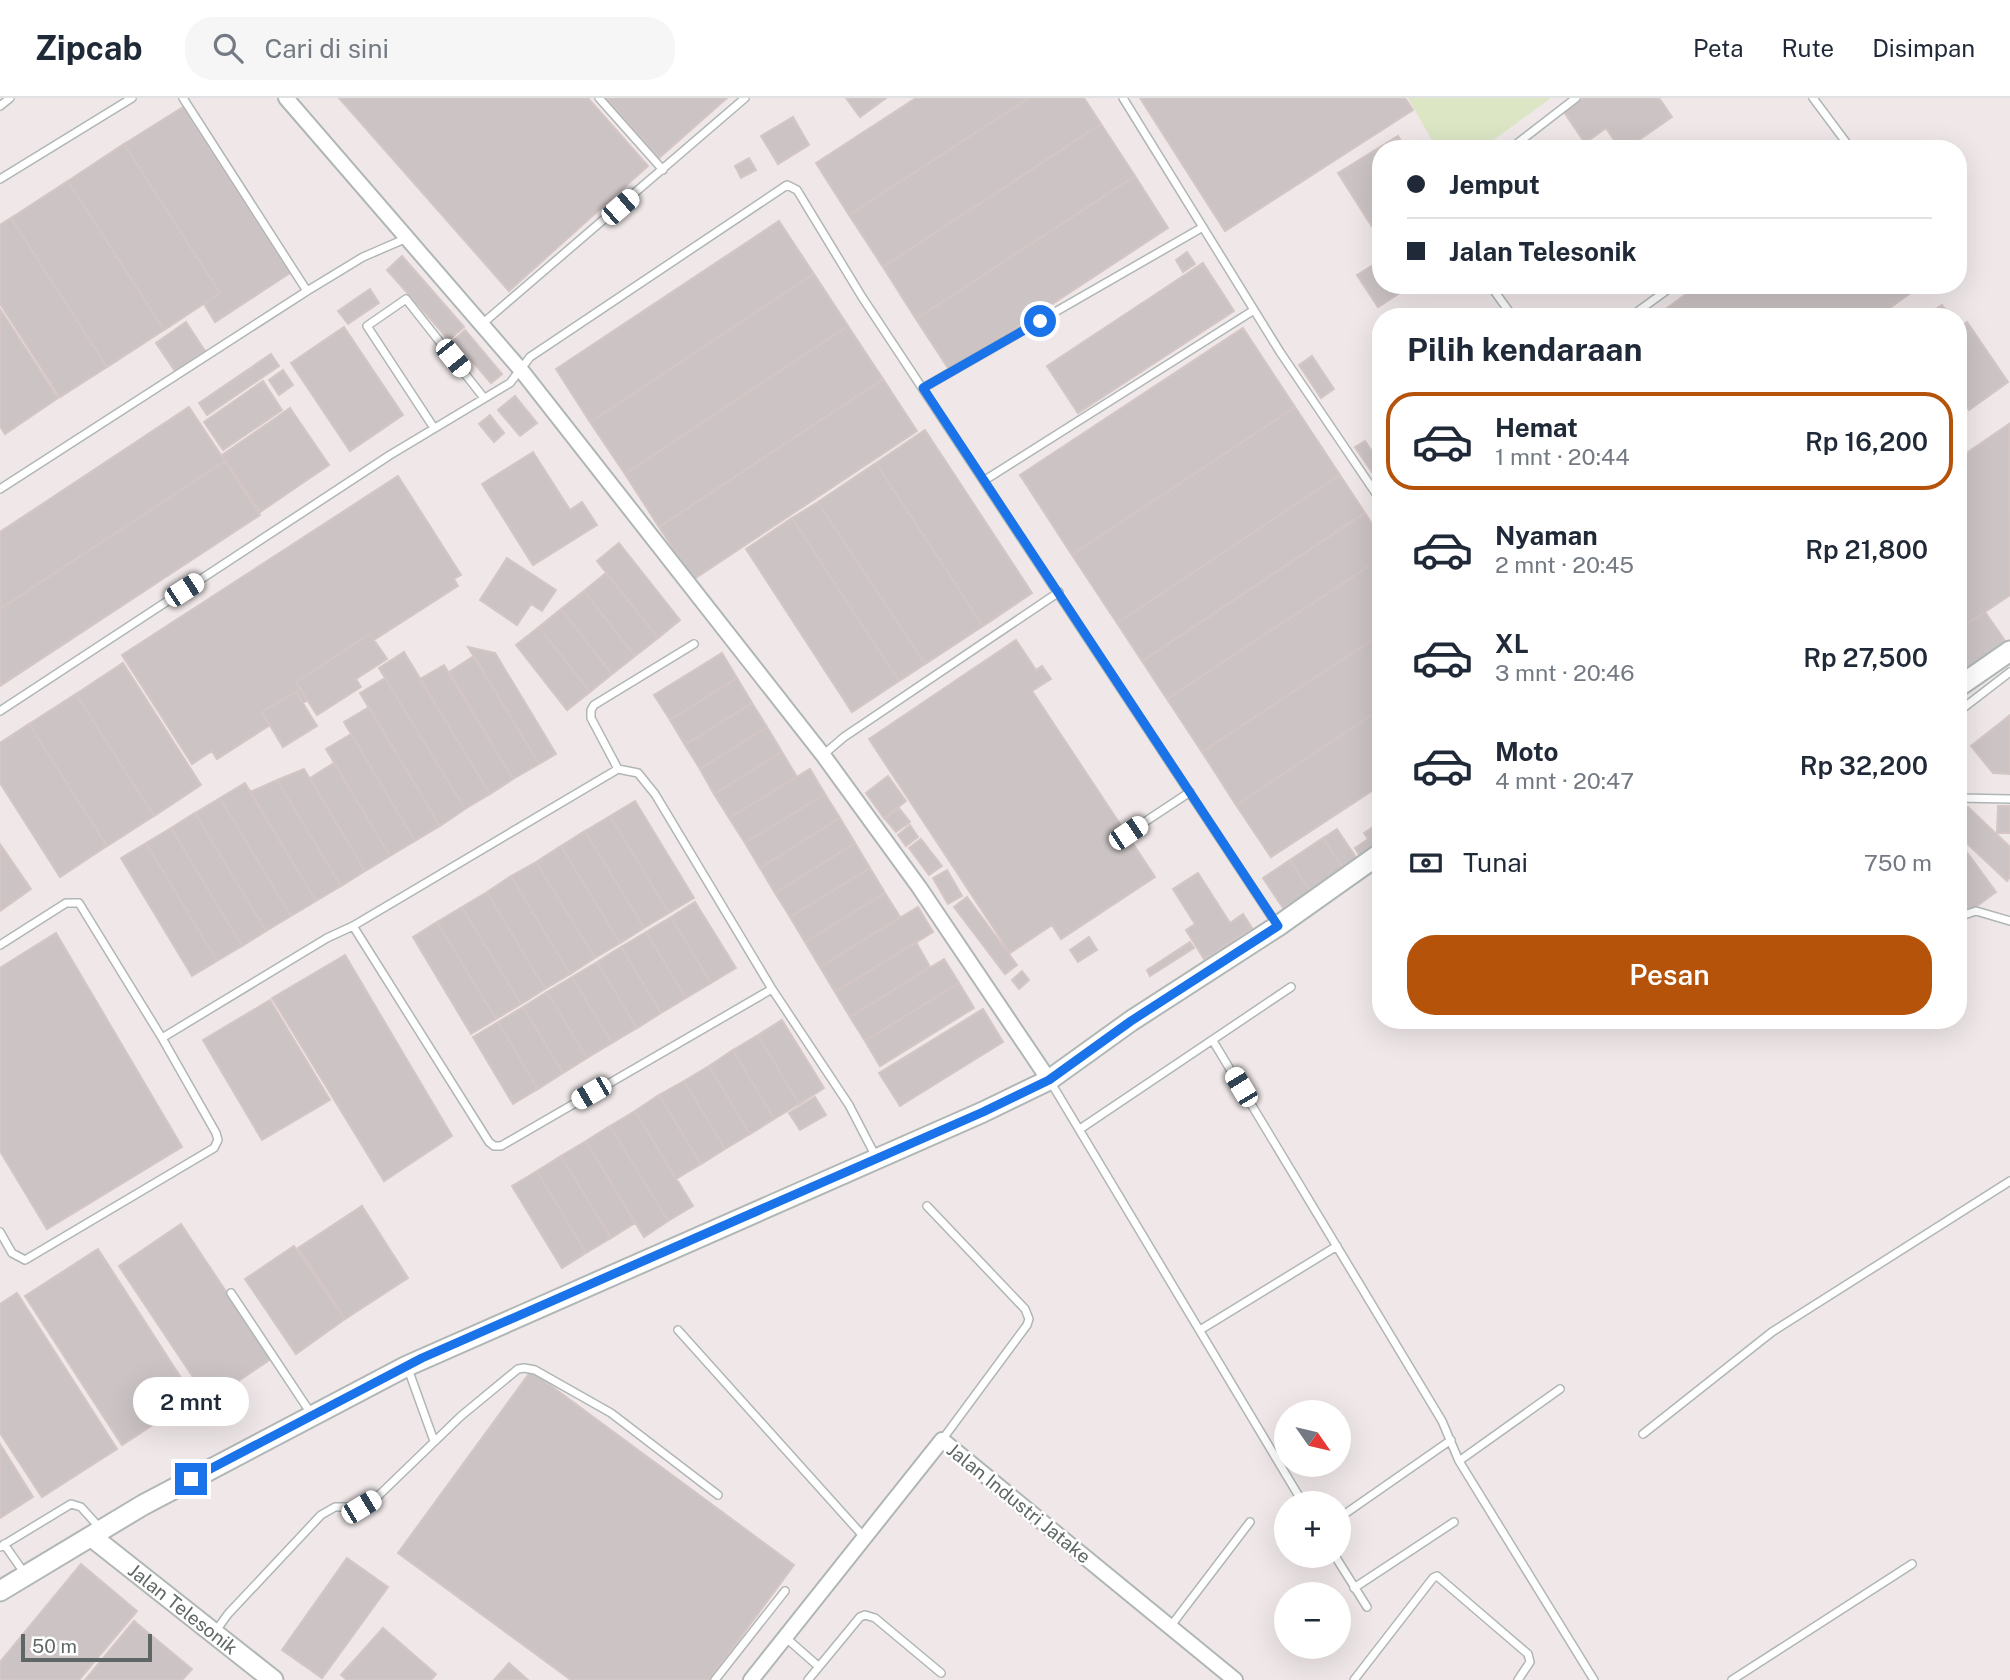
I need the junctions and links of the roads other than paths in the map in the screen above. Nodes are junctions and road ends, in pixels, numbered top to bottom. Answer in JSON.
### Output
{"nodes":[{"id":1,"x":10,"y":98,"type":"edge"},
{"id":2,"x":132,"y":98,"type":"edge"},
{"id":3,"x":183,"y":98,"type":"edge"},
{"id":4,"x":286,"y":98,"type":"edge"},
{"id":5,"x":599,"y":98,"type":"edge"},
{"id":6,"x":745,"y":98,"type":"edge"},
{"id":7,"x":1123,"y":98,"type":"edge"},
{"id":8,"x":1576,"y":98,"type":"edge"},
{"id":9,"x":1813,"y":98,"type":"edge"},
{"id":10,"x":0,"y":106,"type":"edge"},
{"id":11,"x":1522,"y":140,"type":"edge"},
{"id":12,"x":1844,"y":140,"type":"edge"},
{"id":13,"x":663,"y":170,"type":"junction"},
{"id":14,"x":0,"y":180,"type":"edge"},
{"id":15,"x":1203,"y":227,"type":"junction"},
{"id":16,"x":408,"y":238,"type":"junction"},
{"id":17,"x":307,"y":291,"type":"junction"},
{"id":18,"x":1662,"y":294,"type":"edge"},
{"id":19,"x":1642,"y":308,"type":"edge"},
{"id":20,"x":1254,"y":310,"type":"junction"},
{"id":21,"x":482,"y":324,"type":"junction"},
{"id":22,"x":520,"y":370,"type":"junction"},
{"id":23,"x":923,"y":388,"type":"junction"},
{"id":24,"x":484,"y":398,"type":"junction"},
{"id":25,"x":434,"y":428,"type":"junction"},
{"id":26,"x":985,"y":480,"type":"junction"},
{"id":27,"x":1372,"y":487,"type":"edge"},
{"id":28,"x":0,"y":489,"type":"edge"},
{"id":29,"x":1059,"y":592,"type":"junction"},
{"id":30,"x":694,"y":644,"type":"dead end"},
{"id":31,"x":2010,"y":651,"type":"edge"},
{"id":32,"x":2010,"y":672,"type":"edge"},
{"id":33,"x":1967,"y":681,"type":"edge"},
{"id":34,"x":1967,"y":705,"type":"edge"},
{"id":35,"x":0,"y":711,"type":"edge"},
{"id":36,"x":823,"y":755,"type":"junction"},
{"id":37,"x":618,"y":769,"type":"junction"},
{"id":38,"x":1190,"y":792,"type":"junction"},
{"id":39,"x":1967,"y":798,"type":"edge"},
{"id":40,"x":2010,"y":799,"type":"edge"},
{"id":41,"x":1128,"y":833,"type":"dead end"},
{"id":42,"x":1372,"y":859,"type":"edge"},
{"id":43,"x":1967,"y":914,"type":"edge"},
{"id":44,"x":2010,"y":920,"type":"edge"},
{"id":45,"x":353,"y":926,"type":"junction"},
{"id":46,"x":1278,"y":926,"type":"junction"},
{"id":47,"x":0,"y":945,"type":"edge"},
{"id":48,"x":1291,"y":987,"type":"dead end"},
{"id":49,"x":772,"y":989,"type":"junction"},
{"id":50,"x":162,"y":1038,"type":"junction"},
{"id":51,"x":1213,"y":1041,"type":"junction"},
{"id":52,"x":1049,"y":1080,"type":"junction"},
{"id":53,"x":1080,"y":1129,"type":"junction"},
{"id":54,"x":876,"y":1157,"type":"junction"},
{"id":55,"x":2010,"y":1181,"type":"edge"},
{"id":56,"x":927,"y":1206,"type":"dead end"},
{"id":57,"x":0,"y":1232,"type":"edge"},
{"id":58,"x":1337,"y":1246,"type":"junction"},
{"id":59,"x":231,"y":1293,"type":"dead end"},
{"id":60,"x":1200,"y":1329,"type":"junction"},
{"id":61,"x":678,"y":1330,"type":"dead end"},
{"id":62,"x":407,"y":1366,"type":"junction"},
{"id":63,"x":1560,"y":1389,"type":"dead end"},
{"id":64,"x":312,"y":1416,"type":"junction"},
{"id":65,"x":1643,"y":1434,"type":"dead end"},
{"id":66,"x":942,"y":1440,"type":"junction"},
{"id":67,"x":1451,"y":1440,"type":"junction"},
{"id":68,"x":435,"y":1441,"type":"junction"},
{"id":69,"x":1460,"y":1461,"type":"junction"},
{"id":70,"x":1296,"y":1491,"type":"edge"},
{"id":71,"x":719,"y":1495,"type":"dead end"},
{"id":72,"x":1351,"y":1510,"type":"edge"},
{"id":73,"x":1250,"y":1522,"type":"dead end"},
{"id":74,"x":1454,"y":1522,"type":"dead end"},
{"id":75,"x":96,"y":1534,"type":"junction"},
{"id":76,"x":865,"y":1537,"type":"junction"},
{"id":77,"x":2,"y":1546,"type":"edge"},
{"id":78,"x":1912,"y":1564,"type":"dead end"},
{"id":79,"x":1342,"y":1568,"type":"edge"},
{"id":80,"x":25,"y":1575,"type":"junction"},
{"id":81,"x":1354,"y":1588,"type":"junction"},
{"id":82,"x":0,"y":1591,"type":"edge"},
{"id":83,"x":785,"y":1591,"type":"dead end"},
{"id":84,"x":1367,"y":1607,"type":"dead end"},
{"id":85,"x":1170,"y":1627,"type":"junction"},
{"id":86,"x":215,"y":1632,"type":"junction"},
{"id":87,"x":785,"y":1637,"type":"junction"},
{"id":88,"x":818,"y":1666,"type":"junction"},
{"id":89,"x":941,"y":1673,"type":"dead end"},
{"id":90,"x":273,"y":1680,"type":"edge"},
{"id":91,"x":715,"y":1680,"type":"edge"},
{"id":92,"x":751,"y":1680,"type":"edge"},
{"id":93,"x":808,"y":1680,"type":"edge"},
{"id":94,"x":1235,"y":1680,"type":"edge"},
{"id":95,"x":1354,"y":1680,"type":"edge"},
{"id":96,"x":1518,"y":1680,"type":"edge"},
{"id":97,"x":1594,"y":1680,"type":"edge"},
{"id":98,"x":1732,"y":1680,"type":"edge"}],
"edges":[{"from":1,"to":10,"type":"lane"},
{"from":2,"to":14,"type":"lane"},
{"from":3,"to":17,"type":"lane"},
{"from":4,"to":16,"type":"street"},
{"from":5,"to":13,"type":"lane"},
{"from":6,"to":13,"type":"lane"},
{"from":7,"to":15,"type":"lane"},
{"from":8,"to":11,"type":"lane"},
{"from":9,"to":12,"type":"lane"},
{"from":13,"to":21,"type":"lane"},
{"from":15,"to":20,"type":"lane"},
{"from":15,"to":23,"type":"lane"},
{"from":16,"to":17,"type":"lane"},
{"from":16,"to":21,"type":"street"},
{"from":17,"to":28,"type":"lane"},
{"from":18,"to":19,"type":"lane"},
{"from":20,"to":26,"type":"lane"},
{"from":20,"to":27,"type":"lane"},
{"from":21,"to":22,"type":"street"},
{"from":22,"to":23,"type":"lane"},
{"from":22,"to":24,"type":"lane"},
{"from":22,"to":36,"type":"street"},
{"from":23,"to":26,"type":"lane"},
{"from":24,"to":25,"type":"lane"},
{"from":24,"to":25,"type":"lane"},
{"from":25,"to":35,"type":"lane"},
{"from":26,"to":29,"type":"lane"},
{"from":29,"to":36,"type":"lane"},
{"from":29,"to":38,"type":"lane"},
{"from":30,"to":37,"type":"lane"},
{"from":31,"to":33,"type":"street"},
{"from":32,"to":34,"type":"lane"},
{"from":36,"to":52,"type":"street"},
{"from":37,"to":45,"type":"lane"},
{"from":37,"to":49,"type":"lane"},
{"from":38,"to":41,"type":"lane"},
{"from":38,"to":46,"type":"lane"},
{"from":39,"to":40,"type":"lane"},
{"from":42,"to":46,"type":"street"},
{"from":43,"to":44,"type":"lane"},
{"from":45,"to":49,"type":"lane"},
{"from":45,"to":50,"type":"lane"},
{"from":46,"to":52,"type":"street"},
{"from":47,"to":50,"type":"lane"},
{"from":48,"to":51,"type":"lane"},
{"from":49,"to":54,"type":"lane"},
{"from":50,"to":57,"type":"lane"},
{"from":51,"to":53,"type":"lane"},
{"from":51,"to":58,"type":"lane"},
{"from":52,"to":53,"type":"lane"},
{"from":52,"to":54,"type":"street"},
{"from":53,"to":60,"type":"lane"},
{"from":54,"to":62,"type":"street"},
{"from":55,"to":65,"type":"lane"},
{"from":56,"to":66,"type":"lane"},
{"from":58,"to":60,"type":"lane"},
{"from":58,"to":67,"type":"lane"},
{"from":59,"to":64,"type":"lane"},
{"from":60,"to":70,"type":"lane"},
{"from":61,"to":76,"type":"lane"},
{"from":62,"to":64,"type":"street"},
{"from":62,"to":68,"type":"lane"},
{"from":63,"to":69,"type":"lane"},
{"from":64,"to":75,"type":"street"},
{"from":66,"to":76,"type":"street","name":"Jalan Industri Jatake"},
{"from":66,"to":85,"type":"street","name":"Jalan Industri Jatake"},
{"from":67,"to":69,"type":"lane"},
{"from":67,"to":72,"type":"lane"},
{"from":68,"to":71,"type":"lane"},
{"from":68,"to":86,"type":"lane"},
{"from":69,"to":97,"type":"lane"},
{"from":73,"to":85,"type":"lane"},
{"from":74,"to":81,"type":"lane"},
{"from":75,"to":77,"type":"lane"},
{"from":75,"to":80,"type":"street"},
{"from":75,"to":86,"type":"street","name":"Jalan Telesonik"},
{"from":76,"to":87,"type":"street","name":"Jalan Industri Jatake"},
{"from":77,"to":80,"type":"lane"},
{"from":78,"to":98,"type":"lane"},
{"from":79,"to":81,"type":"lane"},
{"from":80,"to":82,"type":"street"},
{"from":81,"to":84,"type":"lane"},
{"from":83,"to":91,"type":"lane"},
{"from":85,"to":94,"type":"street","name":"Jalan Industri Jatake"},
{"from":86,"to":90,"type":"street","name":"Jalan Telesonik"},
{"from":87,"to":88,"type":"lane"},
{"from":87,"to":92,"type":"street","name":"Jalan Industri Jatake"},
{"from":88,"to":89,"type":"lane"},
{"from":88,"to":93,"type":"lane"},
{"from":95,"to":96,"type":"lane"}]}
